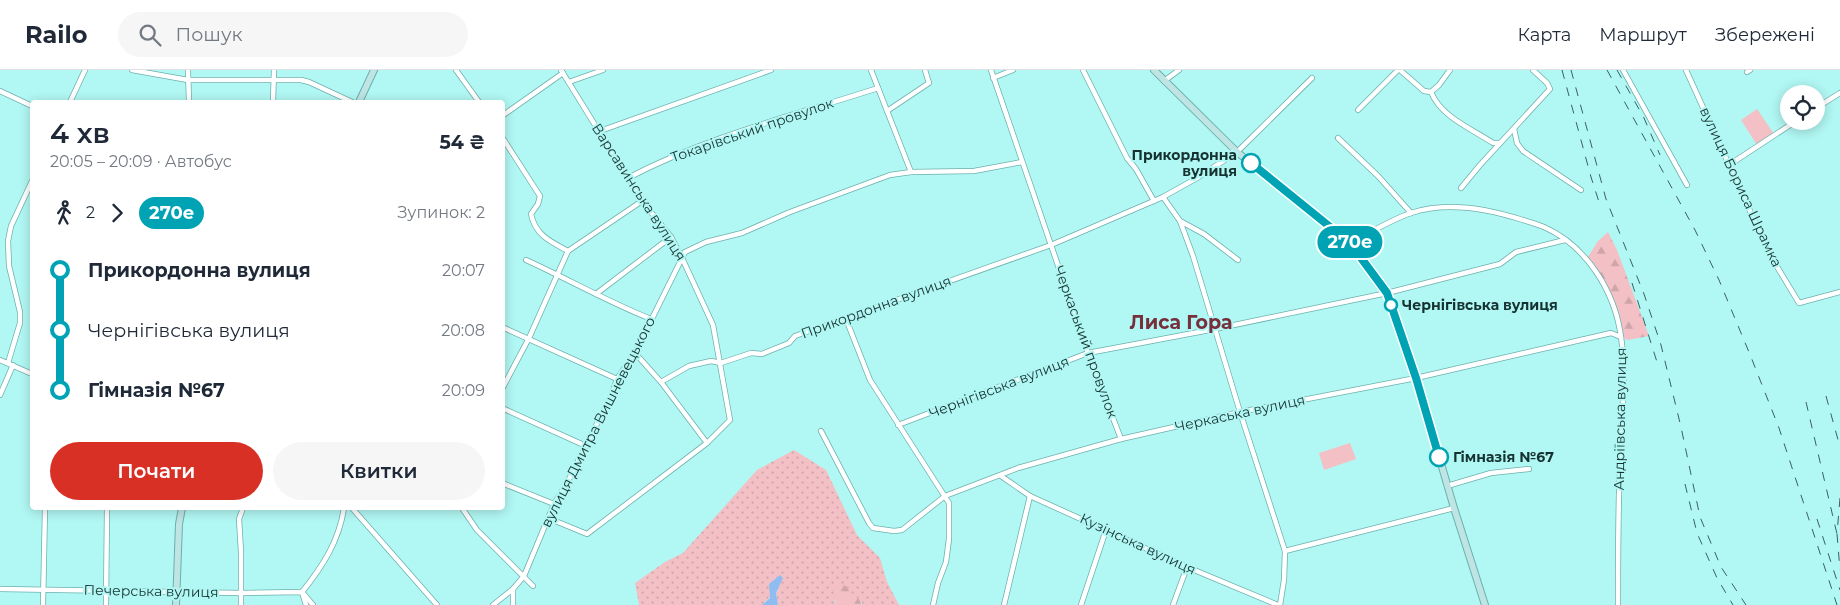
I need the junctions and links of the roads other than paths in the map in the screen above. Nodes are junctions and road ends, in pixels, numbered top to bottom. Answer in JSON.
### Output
{"nodes":[{"id":1,"x":85,"y":70,"type":"edge"},
{"id":2,"x":132,"y":70,"type":"edge"},
{"id":3,"x":188,"y":70,"type":"edge"},
{"id":4,"x":274,"y":70,"type":"edge"},
{"id":5,"x":374,"y":70,"type":"edge"},
{"id":6,"x":456,"y":70,"type":"edge"},
{"id":7,"x":603,"y":70,"type":"edge"},
{"id":8,"x":772,"y":70,"type":"edge"},
{"id":9,"x":871,"y":70,"type":"edge"},
{"id":10,"x":925,"y":70,"type":"edge"},
{"id":11,"x":991,"y":70,"type":"edge"},
{"id":12,"x":1013,"y":70,"type":"edge"},
{"id":13,"x":1083,"y":70,"type":"edge"},
{"id":14,"x":1154,"y":70,"type":"edge"},
{"id":15,"x":1179,"y":70,"type":"edge"},
{"id":16,"x":1399,"y":70,"type":"edge"},
{"id":17,"x":1450,"y":70,"type":"edge"},
{"id":18,"x":1533,"y":70,"type":"edge"},
{"id":19,"x":1623,"y":70,"type":"edge"},
{"id":20,"x":1686,"y":70,"type":"edge"},
{"id":21,"x":562,"y":72,"type":"edge"},
{"id":22,"x":993,"y":78,"type":"junction"},
{"id":23,"x":1312,"y":78,"type":"dead end"},
{"id":24,"x":188,"y":80,"type":"junction"},
{"id":25,"x":274,"y":80,"type":"junction"},
{"id":26,"x":1164,"y":81,"type":"junction"},
{"id":27,"x":568,"y":82,"type":"junction"},
{"id":28,"x":878,"y":88,"type":"junction"},
{"id":29,"x":0,"y":90,"type":"edge"},
{"id":30,"x":1431,"y":92,"type":"junction"},
{"id":31,"x":1840,"y":93,"type":"edge"},
{"id":32,"x":71,"y":100,"type":"edge"},
{"id":33,"x":190,"y":100,"type":"edge"},
{"id":34,"x":273,"y":100,"type":"edge"},
{"id":35,"x":348,"y":100,"type":"edge"},
{"id":36,"x":360,"y":100,"type":"edge"},
{"id":37,"x":478,"y":100,"type":"edge"},
{"id":38,"x":1825,"y":102,"type":"edge"},
{"id":39,"x":30,"y":105,"type":"edge"},
{"id":40,"x":1358,"y":110,"type":"dead end"},
{"id":41,"x":887,"y":111,"type":"junction"},
{"id":42,"x":505,"y":114,"type":"edge"},
{"id":43,"x":1514,"y":129,"type":"junction"},
{"id":44,"x":1782,"y":130,"type":"edge"},
{"id":45,"x":600,"y":131,"type":"junction"},
{"id":46,"x":1338,"y":138,"type":"dead end"},
{"id":47,"x":505,"y":142,"type":"edge"},
{"id":48,"x":1500,"y":142,"type":"junction"},
{"id":49,"x":1237,"y":152,"type":"junction"},
{"id":50,"x":1022,"y":162,"type":"junction"},
{"id":51,"x":1729,"y":165,"type":"junction"},
{"id":52,"x":912,"y":172,"type":"junction"},
{"id":53,"x":628,"y":178,"type":"junction"},
{"id":54,"x":1687,"y":185,"type":"dead end"},
{"id":55,"x":1461,"y":188,"type":"dead end"},
{"id":56,"x":30,"y":189,"type":"edge"},
{"id":57,"x":1580,"y":190,"type":"dead end"},
{"id":58,"x":1163,"y":197,"type":"junction"},
{"id":59,"x":642,"y":201,"type":"junction"},
{"id":60,"x":1154,"y":201,"type":"junction"},
{"id":61,"x":1411,"y":213,"type":"junction"},
{"id":62,"x":1180,"y":222,"type":"junction"},
{"id":63,"x":671,"y":237,"type":"junction"},
{"id":64,"x":1565,"y":240,"type":"junction"},
{"id":65,"x":1350,"y":243,"type":"junction"},
{"id":66,"x":1052,"y":245,"type":"junction"},
{"id":67,"x":568,"y":251,"type":"junction"},
{"id":68,"x":682,"y":258,"type":"junction"},
{"id":69,"x":526,"y":260,"type":"dead end"},
{"id":70,"x":1238,"y":260,"type":"dead end"},
{"id":71,"x":558,"y":274,"type":"junction"},
{"id":72,"x":1840,"y":292,"type":"edge"},
{"id":73,"x":1387,"y":293,"type":"junction"},
{"id":74,"x":596,"y":294,"type":"junction"},
{"id":75,"x":651,"y":319,"type":"junction"},
{"id":76,"x":846,"y":319,"type":"junction"},
{"id":77,"x":505,"y":328,"type":"edge"},
{"id":78,"x":1215,"y":329,"type":"junction"},
{"id":79,"x":1621,"y":337,"type":"junction"},
{"id":80,"x":528,"y":338,"type":"junction"},
{"id":81,"x":635,"y":353,"type":"junction"},
{"id":82,"x":1088,"y":353,"type":"junction"},
{"id":83,"x":0,"y":360,"type":"edge"},
{"id":84,"x":721,"y":363,"type":"junction"},
{"id":85,"x":10,"y":364,"type":"junction"},
{"id":86,"x":30,"y":373,"type":"edge"},
{"id":87,"x":1416,"y":378,"type":"junction"},
{"id":88,"x":617,"y":380,"type":"junction"},
{"id":89,"x":661,"y":382,"type":"junction"},
{"id":90,"x":505,"y":383,"type":"edge"},
{"id":91,"x":0,"y":395,"type":"edge"},
{"id":92,"x":505,"y":409,"type":"edge"},
{"id":93,"x":1240,"y":412,"type":"junction"},
{"id":94,"x":898,"y":425,"type":"junction"},
{"id":95,"x":821,"y":431,"type":"dead end"},
{"id":96,"x":1121,"y":439,"type":"junction"},
{"id":97,"x":707,"y":442,"type":"junction"},
{"id":98,"x":586,"y":446,"type":"junction"},
{"id":99,"x":1529,"y":469,"type":"dead end"},
{"id":100,"x":1001,"y":476,"type":"junction"},
{"id":101,"x":505,"y":484,"type":"edge"},
{"id":102,"x":1447,"y":486,"type":"junction"},
{"id":103,"x":945,"y":496,"type":"junction"},
{"id":104,"x":1030,"y":496,"type":"junction"},
{"id":105,"x":554,"y":504,"type":"junction"},
{"id":106,"x":1454,"y":508,"type":"junction"},
{"id":107,"x":45,"y":510,"type":"edge"},
{"id":108,"x":106,"y":510,"type":"edge"},
{"id":109,"x":182,"y":510,"type":"edge"},
{"id":110,"x":242,"y":510,"type":"edge"},
{"id":111,"x":344,"y":510,"type":"edge"},
{"id":112,"x":354,"y":510,"type":"edge"},
{"id":113,"x":464,"y":510,"type":"edge"},
{"id":114,"x":548,"y":518,"type":"junction"},
{"id":115,"x":1106,"y":530,"type":"junction"},
{"id":116,"x":1285,"y":551,"type":"junction"},
{"id":117,"x":1186,"y":568,"type":"junction"},
{"id":118,"x":524,"y":576,"type":"junction"},
{"id":119,"x":532,"y":586,"type":"dead end"},
{"id":120,"x":0,"y":589,"type":"edge"},
{"id":121,"x":513,"y":589,"type":"junction"},
{"id":122,"x":44,"y":590,"type":"junction"},
{"id":123,"x":106,"y":590,"type":"junction"},
{"id":124,"x":176,"y":590,"type":"junction"},
{"id":125,"x":241,"y":592,"type":"junction"},
{"id":126,"x":302,"y":592,"type":"junction"},
{"id":127,"x":44,"y":605,"type":"edge"},
{"id":128,"x":106,"y":605,"type":"edge"},
{"id":129,"x":176,"y":605,"type":"edge"},
{"id":130,"x":241,"y":605,"type":"edge"},
{"id":131,"x":306,"y":605,"type":"edge"},
{"id":132,"x":313,"y":605,"type":"edge"},
{"id":133,"x":437,"y":605,"type":"edge"},
{"id":134,"x":493,"y":605,"type":"edge"},
{"id":135,"x":513,"y":605,"type":"edge"},
{"id":136,"x":933,"y":605,"type":"edge"},
{"id":137,"x":1004,"y":605,"type":"edge"},
{"id":138,"x":1081,"y":605,"type":"edge"},
{"id":139,"x":1173,"y":605,"type":"edge"},
{"id":140,"x":1279,"y":605,"type":"edge"},
{"id":141,"x":1485,"y":605,"type":"edge"},
{"id":142,"x":1618,"y":605,"type":"edge"}],
"edges":[{"from":1,"to":32,"type":"street"},
{"from":2,"to":24,"type":"street"},
{"from":3,"to":24,"type":"street"},
{"from":4,"to":25,"type":"street"},
{"from":5,"to":36,"type":"main road"},
{"from":6,"to":37,"type":"street"},
{"from":7,"to":27,"type":"street"},
{"from":8,"to":45,"type":"street"},
{"from":9,"to":28,"type":"street"},
{"from":10,"to":41,"type":"street"},
{"from":11,"to":22,"type":"street","name":"Черкаський провулок"},
{"from":12,"to":22,"type":"street"},
{"from":13,"to":60,"type":"street"},
{"from":14,"to":26,"type":"main road"},
{"from":15,"to":26,"type":"street"},
{"from":16,"to":30,"type":"street"},
{"from":16,"to":40,"type":"street"},
{"from":17,"to":30,"type":"street"},
{"from":18,"to":43,"type":"street"},
{"from":19,"to":54,"type":"street"},
{"from":20,"to":51,"type":"street","name":"вулиця Бориса Шрамка"},
{"from":21,"to":27,"type":"street","name":"Варсавинська вулиця"},
{"from":21,"to":42,"type":"street"},
{"from":22,"to":50,"type":"street","name":"Черкаський провулок"},
{"from":23,"to":49,"type":"street","name":"Прикордонна вулиця"},
{"from":24,"to":25,"type":"street"},
{"from":24,"to":33,"type":"street"},
{"from":25,"to":34,"type":"street"},
{"from":25,"to":35,"type":"street"},
{"from":26,"to":49,"type":"main road"},
{"from":27,"to":45,"type":"street","name":"Варсавинська вулиця"},
{"from":28,"to":41,"type":"street"},
{"from":28,"to":53,"type":"street","name":"Токарівський провулок"},
{"from":29,"to":39,"type":"street"},
{"from":30,"to":48,"type":"street"},
{"from":31,"to":38,"type":"street"},
{"from":41,"to":52,"type":"street"},
{"from":43,"to":48,"type":"street"},
{"from":43,"to":57,"type":"street"},
{"from":44,"to":51,"type":"street"},
{"from":45,"to":53,"type":"street","name":"Варсавинська вулиця"},
{"from":46,"to":61,"type":"street"},
{"from":47,"to":67,"type":"street"},
{"from":48,"to":55,"type":"street"},
{"from":49,"to":58,"type":"street","name":"Прикордонна вулиця"},
{"from":49,"to":65,"type":"main road"},
{"from":50,"to":52,"type":"street"},
{"from":50,"to":66,"type":"street","name":"Черкаський провулок"},
{"from":51,"to":72,"type":"street","name":"вулиця Бориса Шрамка"},
{"from":52,"to":68,"type":"street"},
{"from":53,"to":59,"type":"street","name":"Варсавинська вулиця"},
{"from":56,"to":85,"type":"street"},
{"from":58,"to":60,"type":"street","name":"Прикордонна вулиця"},
{"from":58,"to":62,"type":"street"},
{"from":59,"to":63,"type":"street","name":"Варсавинська вулиця"},
{"from":59,"to":67,"type":"street"},
{"from":60,"to":66,"type":"street","name":"Прикордонна вулиця"},
{"from":61,"to":64,"type":"street","name":"Андріївська вулиця"},
{"from":61,"to":65,"type":"street","name":"Андріївська вулиця"},
{"from":62,"to":70,"type":"street"},
{"from":62,"to":78,"type":"street"},
{"from":63,"to":68,"type":"street","name":"Варсавинська вулиця"},
{"from":63,"to":74,"type":"street"},
{"from":64,"to":73,"type":"street","name":"Чернігівська вулиця"},
{"from":64,"to":79,"type":"street","name":"Андріївська вулиця"},
{"from":65,"to":73,"type":"main road"},
{"from":66,"to":76,"type":"street","name":"Прикордонна вулиця"},
{"from":66,"to":82,"type":"street","name":"Черкаський провулок"},
{"from":67,"to":71,"type":"street"},
{"from":68,"to":75,"type":"street","name":"вулиця Дмитра Вишневецького"},
{"from":68,"to":84,"type":"street","name":"Варсавинська вулиця"},
{"from":69,"to":71,"type":"street"},
{"from":71,"to":74,"type":"street"},
{"from":71,"to":80,"type":"street"},
{"from":73,"to":78,"type":"street","name":"Чернігівська вулиця"},
{"from":73,"to":87,"type":"main road"},
{"from":74,"to":75,"type":"street"},
{"from":75,"to":81,"type":"street","name":"вулиця Дмитра Вишневецького"},
{"from":76,"to":84,"type":"street","name":"Прикордонна вулиця"},
{"from":76,"to":94,"type":"street"},
{"from":77,"to":80,"type":"street"},
{"from":78,"to":82,"type":"street","name":"Чернігівська вулиця"},
{"from":78,"to":93,"type":"street"},
{"from":79,"to":87,"type":"street","name":"Черкаська вулиця"},
{"from":79,"to":142,"type":"street","name":"Андріївська вулиця"},
{"from":80,"to":88,"type":"street"},
{"from":80,"to":90,"type":"street"},
{"from":81,"to":88,"type":"street","name":"вулиця Дмитра Вишневецького"},
{"from":81,"to":89,"type":"street"},
{"from":82,"to":94,"type":"street","name":"Чернігівська вулиця"},
{"from":82,"to":96,"type":"street","name":"Черкаський провулок"},
{"from":83,"to":85,"type":"street"},
{"from":84,"to":89,"type":"street","name":"Прикордонна вулиця"},
{"from":84,"to":97,"type":"street","name":"Варсавинська вулиця"},
{"from":85,"to":86,"type":"street"},
{"from":85,"to":91,"type":"street"},
{"from":87,"to":93,"type":"street","name":"Черкаська вулиця"},
{"from":87,"to":102,"type":"main road"},
{"from":88,"to":98,"type":"street","name":"вулиця Дмитра Вишневецького"},
{"from":89,"to":97,"type":"street"},
{"from":92,"to":98,"type":"street"},
{"from":93,"to":96,"type":"street","name":"Черкаська вулиця"},
{"from":93,"to":116,"type":"street"},
{"from":94,"to":103,"type":"street"},
{"from":95,"to":103,"type":"street","name":"Черкаська вулиця"},
{"from":96,"to":100,"type":"street","name":"Черкаська вулиця"},
{"from":97,"to":114,"type":"street","name":"Варсавинська вулиця"},
{"from":98,"to":105,"type":"street","name":"вулиця Дмитра Вишневецького"},
{"from":99,"to":102,"type":"street"},
{"from":100,"to":103,"type":"street","name":"Черкаська вулиця"},
{"from":100,"to":104,"type":"street","name":"Кузінська вулиця"},
{"from":101,"to":105,"type":"street"},
{"from":102,"to":106,"type":"main road"},
{"from":103,"to":136,"type":"street"},
{"from":104,"to":115,"type":"street","name":"Кузінська вулиця"},
{"from":104,"to":137,"type":"street"},
{"from":105,"to":114,"type":"street","name":"вулиця Дмитра Вишневецького"},
{"from":106,"to":116,"type":"street"},
{"from":106,"to":141,"type":"main road"},
{"from":107,"to":122,"type":"street"},
{"from":108,"to":123,"type":"street"},
{"from":109,"to":124,"type":"main road"},
{"from":110,"to":125,"type":"street"},
{"from":111,"to":126,"type":"street"},
{"from":112,"to":133,"type":"street"},
{"from":113,"to":118,"type":"street"},
{"from":114,"to":118,"type":"street","name":"вулиця Дмитра Вишневецького"},
{"from":115,"to":117,"type":"street","name":"Кузінська вулиця"},
{"from":115,"to":138,"type":"street"},
{"from":116,"to":140,"type":"street"},
{"from":117,"to":139,"type":"street"},
{"from":117,"to":140,"type":"street","name":"Кузінська вулиця"},
{"from":118,"to":119,"type":"street"},
{"from":118,"to":121,"type":"street","name":"вулиця Дмитра Вишневецького"},
{"from":120,"to":122,"type":"street","name":"Печерська вулиця"},
{"from":121,"to":134,"type":"street","name":"вулиця Дмитра Вишневецького"},
{"from":121,"to":135,"type":"street"},
{"from":122,"to":123,"type":"street","name":"Печерська вулиця"},
{"from":122,"to":127,"type":"street"},
{"from":123,"to":124,"type":"street","name":"Печерська вулиця"},
{"from":123,"to":128,"type":"street"},
{"from":124,"to":125,"type":"street","name":"Печерська вулиця"},
{"from":124,"to":129,"type":"main road"},
{"from":125,"to":126,"type":"street","name":"Печерська вулиця"},
{"from":125,"to":130,"type":"street"},
{"from":126,"to":131,"type":"street"},
{"from":126,"to":132,"type":"street"}]}
